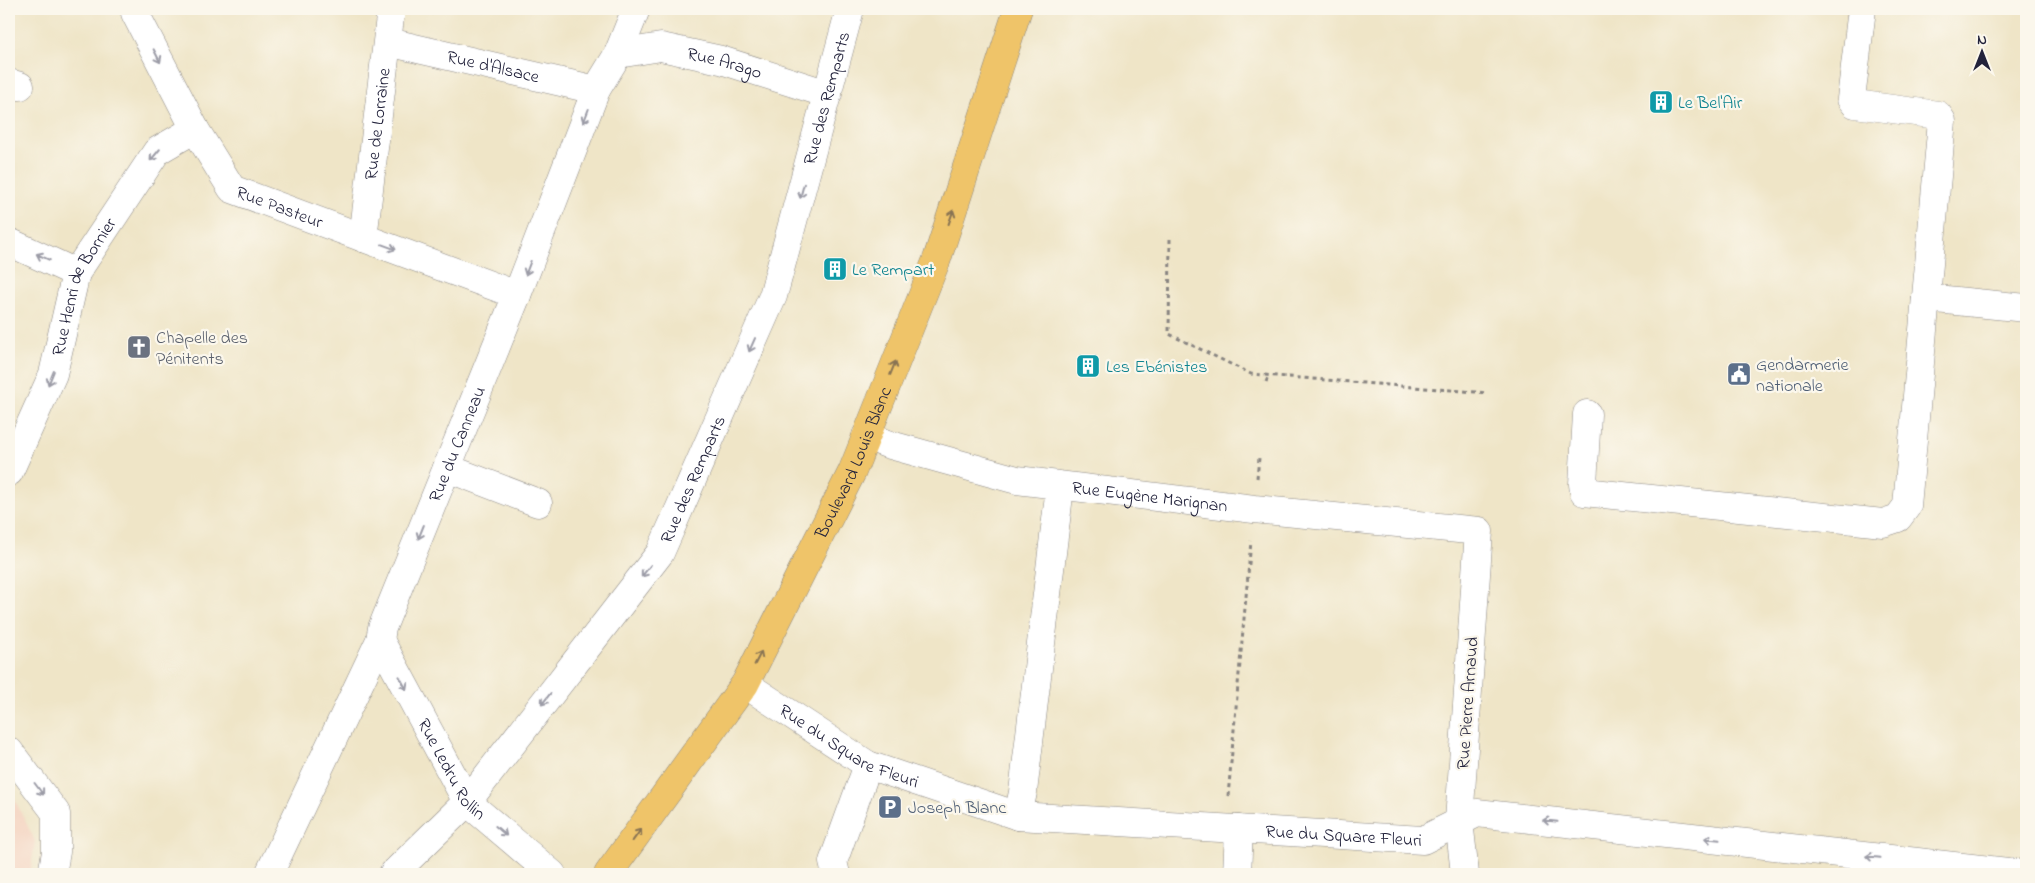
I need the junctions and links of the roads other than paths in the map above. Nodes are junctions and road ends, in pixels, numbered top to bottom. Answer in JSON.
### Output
{"nodes":[{"id":1,"x":391,"y":9,"type":"edge"},
{"id":2,"x":636,"y":9,"type":"edge"},
{"id":3,"x":850,"y":9,"type":"edge"},
{"id":4,"x":1018,"y":9,"type":"edge"},
{"id":5,"x":1862,"y":9,"type":"edge"},
{"id":6,"x":134,"y":10,"type":"edge"},
{"id":7,"x":388,"y":42,"type":"junction"},
{"id":8,"x":618,"y":54,"type":"junction"},
{"id":9,"x":596,"y":90,"type":"junction"},
{"id":10,"x":828,"y":94,"type":"junction"},
{"id":11,"x":195,"y":129,"type":"junction"},
{"id":12,"x":363,"y":238,"type":"junction"},
{"id":13,"x":9,"y":242,"type":"edge"},
{"id":14,"x":76,"y":273,"type":"junction"},
{"id":15,"x":517,"y":295,"type":"junction"},
{"id":16,"x":1926,"y":298,"type":"junction"},
{"id":17,"x":2026,"y":308,"type":"edge"},
{"id":18,"x":1587,"y":414,"type":"dead end"},
{"id":19,"x":866,"y":436,"type":"junction"},
{"id":20,"x":11,"y":464,"type":"edge"},
{"id":21,"x":447,"y":468,"type":"junction"},
{"id":22,"x":1060,"y":487,"type":"junction"},
{"id":23,"x":538,"y":503,"type":"dead end"},
{"id":24,"x":1479,"y":531,"type":"joint"},
{"id":25,"x":380,"y":640,"type":"junction"},
{"id":26,"x":746,"y":684,"type":"junction"},
{"id":27,"x":9,"y":751,"type":"edge"},
{"id":28,"x":868,"y":765,"type":"junction"},
{"id":29,"x":467,"y":802,"type":"junction"},
{"id":30,"x":1018,"y":816,"type":"junction"},
{"id":31,"x":1459,"y":821,"type":"junction"},
{"id":32,"x":1232,"y":829,"type":"junction"},
{"id":33,"x":52,"y":874,"type":"edge"},
{"id":34,"x":269,"y":874,"type":"edge"},
{"id":35,"x":393,"y":874,"type":"edge"},
{"id":36,"x":552,"y":874,"type":"edge"},
{"id":37,"x":608,"y":874,"type":"edge"},
{"id":38,"x":836,"y":874,"type":"edge"},
{"id":39,"x":1237,"y":874,"type":"edge"},
{"id":40,"x":1465,"y":874,"type":"edge"},
{"id":41,"x":2026,"y":874,"type":"edge"}],
"edges":[{"from":1,"to":7,"type":"street","name":"Rue de Lorraine"},
{"from":2,"to":8,"type":"street","name":"Rue du Canneau"},
{"from":3,"to":10,"type":"street","name":"Rue des Remparts"},
{"from":19,"to":4,"type":"main road","name":"Boulevard Louis Blanc","one_way":true},
{"from":5,"to":16,"type":"street"},
{"from":6,"to":11,"type":"street","name":"Rue Pasteur","one_way":true},
{"from":7,"to":9,"type":"street","name":"Rue d'Alsace"},
{"from":7,"to":12,"type":"street","name":"Rue de Lorraine"},
{"from":8,"to":9,"type":"street","name":"Rue du Canneau"},
{"from":8,"to":10,"type":"street","name":"Rue Arago"},
{"from":9,"to":15,"type":"street","name":"Rue du Canneau","one_way":true},
{"from":10,"to":29,"type":"street","name":"Rue des Remparts","one_way":true},
{"from":11,"to":12,"type":"street","name":"Rue Pasteur"},
{"from":11,"to":14,"type":"street","name":"Rue Henri de Bornier","one_way":true},
{"from":12,"to":15,"type":"street","name":"Rue Pasteur","one_way":true},
{"from":14,"to":13,"type":"street","one_way":true},
{"from":14,"to":20,"type":"street","name":"Rue Henri de Bornier","one_way":true},
{"from":15,"to":21,"type":"street","name":"Rue du Canneau"},
{"from":16,"to":17,"type":"street"},
{"from":16,"to":18,"type":"street"},
{"from":19,"to":22,"type":"street"},
{"from":26,"to":19,"type":"main road","name":"Boulevard Louis Blanc","one_way":true},
{"from":21,"to":23,"type":"street"},
{"from":21,"to":25,"type":"street","name":"Rue du Canneau","one_way":true},
{"from":22,"to":24,"type":"street","name":"Rue Eugène Marignan"},
{"from":22,"to":30,"type":"street","name":"Rue Eugène Marignan"},
{"from":24,"to":31,"type":"street","name":"Rue Pierre Arnaud"},
{"from":25,"to":29,"type":"street","name":"Rue Ledru Rollin","one_way":true},
{"from":25,"to":34,"type":"street","name":"Rue du Canneau"},
{"from":26,"to":28,"type":"street","name":"Rue du Square Fleuri"},
{"from":37,"to":26,"type":"main road","name":"Boulevard Louis Blanc","one_way":true},
{"from":27,"to":33,"type":"street","one_way":true},
{"from":28,"to":30,"type":"street","name":"Rue du Square Fleuri"},
{"from":28,"to":38,"type":"street"},
{"from":29,"to":35,"type":"street","name":"Rue des Remparts"},
{"from":29,"to":36,"type":"street","name":"Rue Ledru Rollin","one_way":true},
{"from":30,"to":32,"type":"street","name":"Rue du Square Fleuri"},
{"from":31,"to":32,"type":"street","name":"Rue du Square Fleuri"},
{"from":31,"to":40,"type":"street","name":"Rue Pierre Arnaud"},
{"from":41,"to":31,"type":"street","name":"Rue du Square Fleuri","one_way":true},
{"from":32,"to":39,"type":"street"}]}
